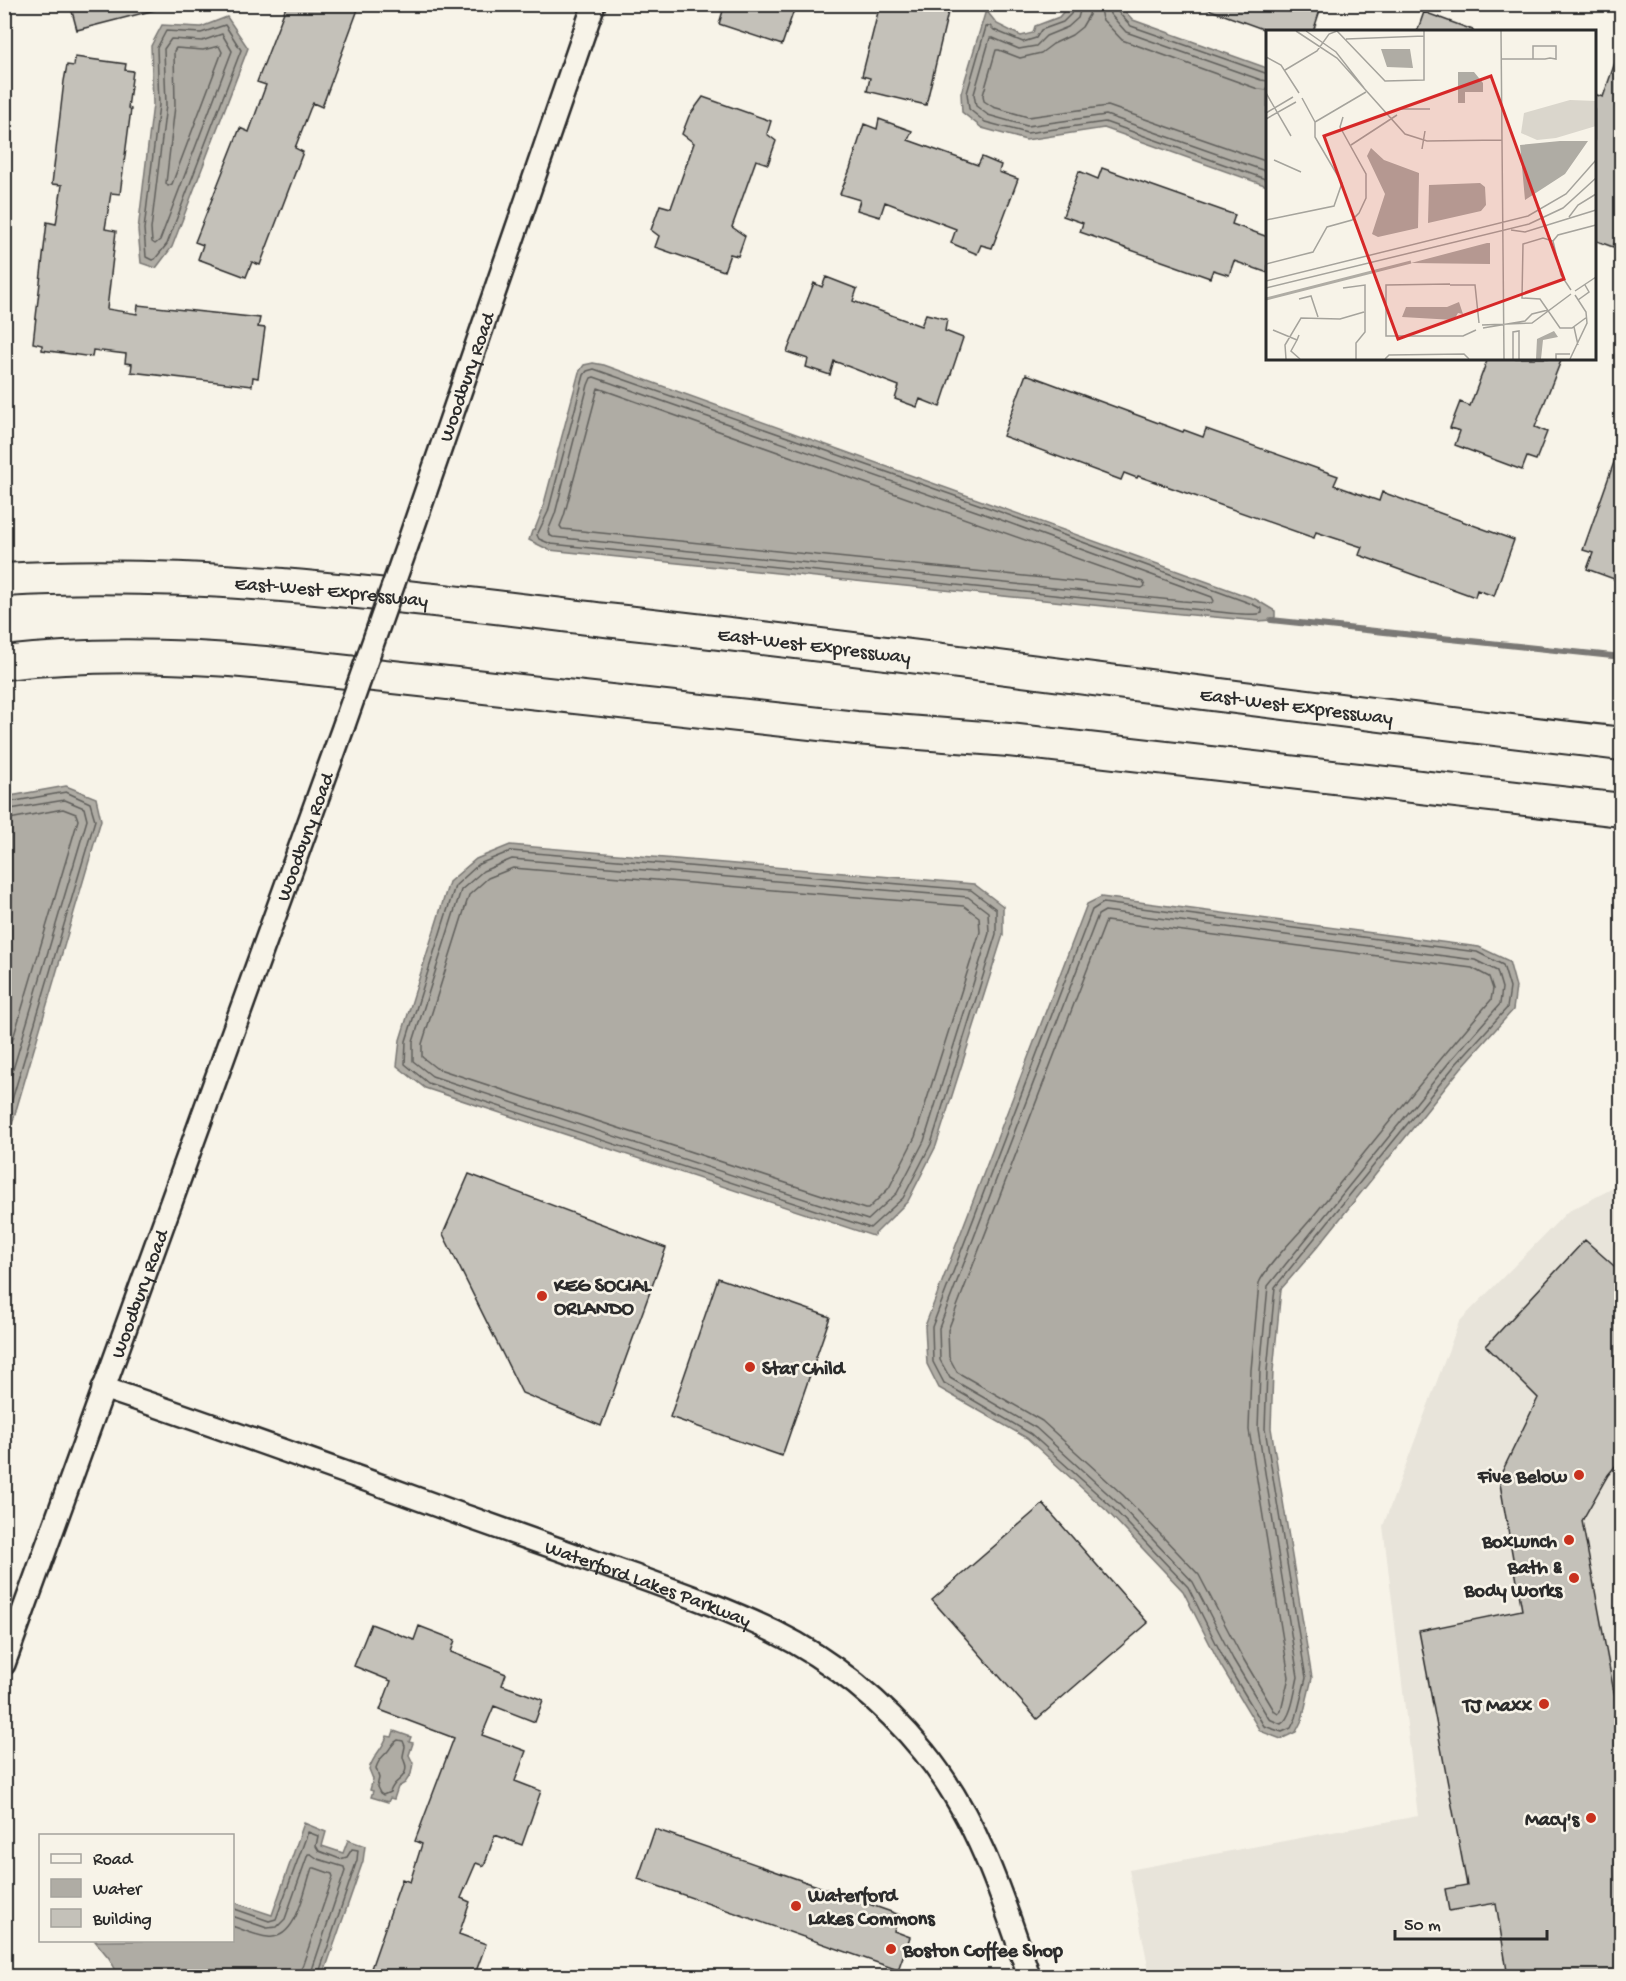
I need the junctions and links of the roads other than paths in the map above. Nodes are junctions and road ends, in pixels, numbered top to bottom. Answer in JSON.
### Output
{"nodes":[{"id":1,"x":594,"y":4,"type":"edge"},
{"id":2,"x":4,"y":580,"type":"edge"},
{"id":3,"x":4,"y":663,"type":"edge"},
{"id":4,"x":1622,"y":744,"type":"edge"},
{"id":5,"x":1622,"y":810,"type":"edge"},
{"id":6,"x":104,"y":1388,"type":"junction"},
{"id":7,"x":4,"y":1664,"type":"edge"},
{"id":8,"x":1029,"y":1977,"type":"edge"}],
"edges":[{"from":1,"to":6,"type":"street","name":"Woodbury Road","bridge":true},
{"from":2,"to":4,"type":"highway","name":"East-West Expressway"},
{"from":3,"to":5,"type":"highway"},
{"from":6,"to":7,"type":"street","name":"Woodbury Road"},
{"from":6,"to":8,"type":"street","name":"Waterford Lakes Parkway"}]}
